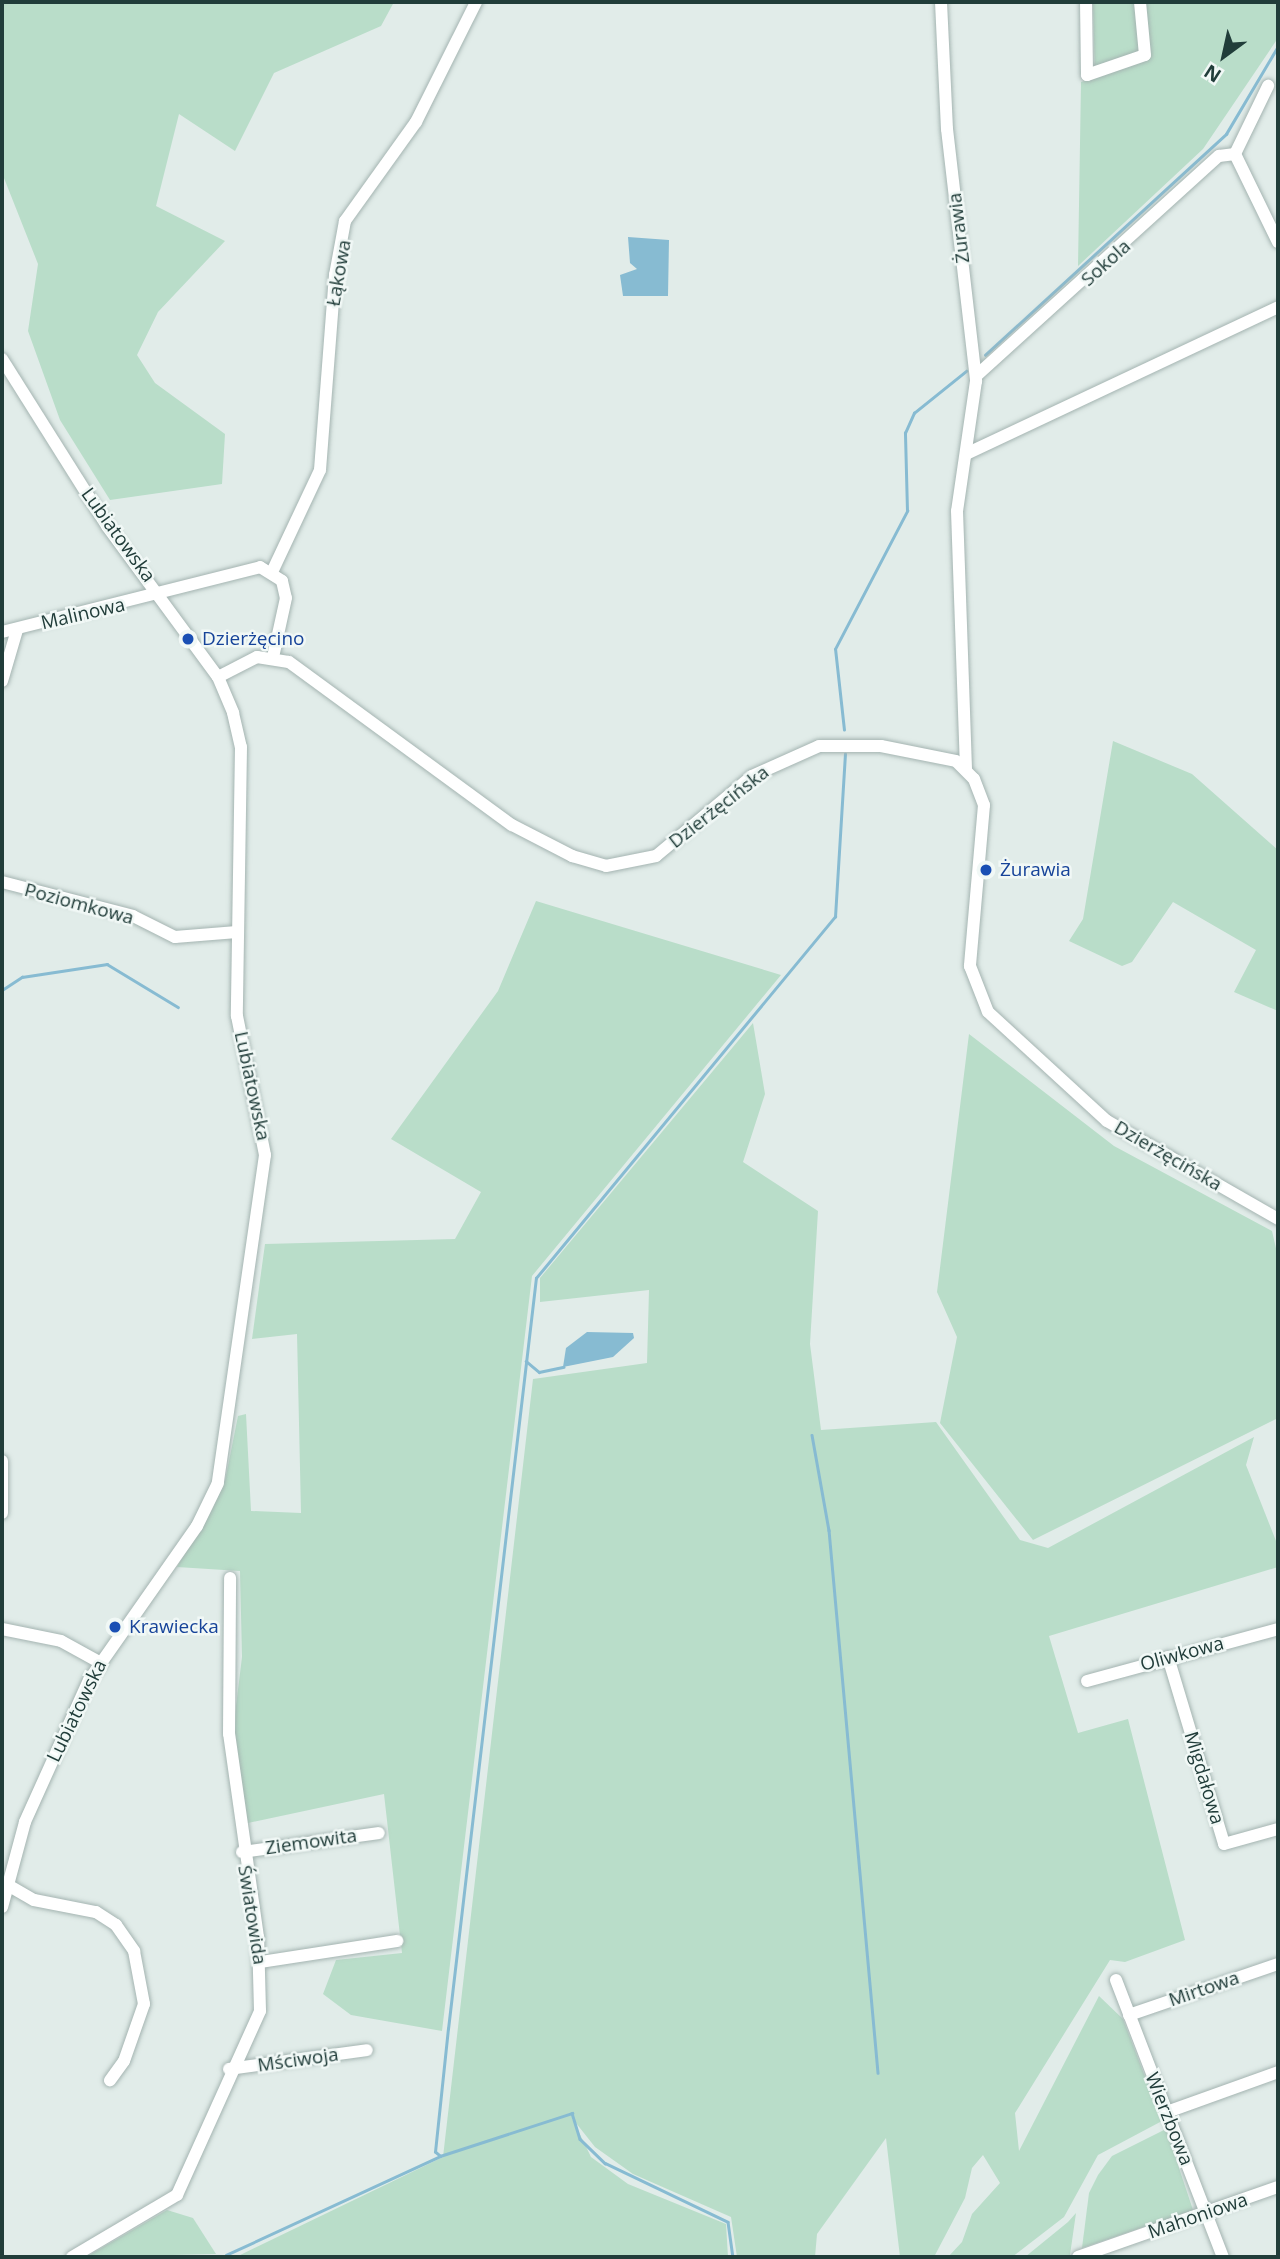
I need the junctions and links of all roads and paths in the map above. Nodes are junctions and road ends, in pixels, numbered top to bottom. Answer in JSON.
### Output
{"nodes":[{"id":1,"x":476,"y":2,"type":"edge"},
{"id":2,"x":941,"y":2,"type":"edge"},
{"id":3,"x":1086,"y":2,"type":"edge"},
{"id":4,"x":1140,"y":2,"type":"edge"},
{"id":5,"x":1268,"y":86,"type":"dead end"},
{"id":6,"x":1235,"y":154,"type":"junction"},
{"id":7,"x":1278,"y":242,"type":"edge"},
{"id":8,"x":1278,"y":307,"type":"edge"},
{"id":9,"x":2,"y":359,"type":"edge"},
{"id":10,"x":976,"y":376,"type":"junction"},
{"id":11,"x":966,"y":454,"type":"junction"},
{"id":12,"x":274,"y":570,"type":"junction"},
{"id":13,"x":163,"y":595,"type":"junction"},
{"id":14,"x":17,"y":630,"type":"junction"},
{"id":15,"x":2,"y":632,"type":"edge"},
{"id":16,"x":273,"y":657,"type":"junction"},
{"id":17,"x":218,"y":677,"type":"junction"},
{"id":18,"x":2,"y":681,"type":"edge"},
{"id":19,"x":966,"y":769,"type":"junction"},
{"id":20,"x":2,"y":882,"type":"edge"},
{"id":21,"x":237,"y":932,"type":"junction"},
{"id":22,"x":1278,"y":1219,"type":"edge"},
{"id":23,"x":2,"y":1461,"type":"edge"},
{"id":24,"x":2,"y":1513,"type":"edge"},
{"id":25,"x":230,"y":1578,"type":"dead end"},
{"id":26,"x":2,"y":1629,"type":"edge"},
{"id":27,"x":1278,"y":1629,"type":"edge"},
{"id":28,"x":1168,"y":1657,"type":"junction"},
{"id":29,"x":99,"y":1662,"type":"junction"},
{"id":30,"x":1087,"y":1681,"type":"dead end"},
{"id":31,"x":1278,"y":1829,"type":"edge"},
{"id":32,"x":379,"y":1833,"type":"dead end"},
{"id":33,"x":242,"y":1852,"type":"junction"},
{"id":34,"x":6,"y":1884,"type":"junction"},
{"id":35,"x":2,"y":1908,"type":"edge"},
{"id":36,"x":397,"y":1941,"type":"dead end"},
{"id":37,"x":261,"y":1962,"type":"junction"},
{"id":38,"x":1278,"y":1964,"type":"edge"},
{"id":39,"x":1116,"y":1980,"type":"dead end"},
{"id":40,"x":1129,"y":2015,"type":"junction"},
{"id":41,"x":367,"y":2050,"type":"dead end"},
{"id":42,"x":229,"y":2069,"type":"junction"},
{"id":43,"x":1278,"y":2072,"type":"edge"},
{"id":44,"x":110,"y":2080,"type":"dead end"},
{"id":45,"x":1167,"y":2112,"type":"junction"},
{"id":46,"x":1278,"y":2187,"type":"edge"},
{"id":47,"x":1207,"y":2213,"type":"junction"},
{"id":48,"x":72,"y":2257,"type":"edge"},
{"id":49,"x":1078,"y":2257,"type":"edge"},
{"id":50,"x":1223,"y":2257,"type":"edge"}],
"edges":[{"from":1,"to":12,"type":"street","name":"Łąkowa"},
{"from":2,"to":10,"type":"street","name":"Żurawia"},
{"from":3,"to":4,"type":"street"},
{"from":5,"to":6,"type":"street"},
{"from":6,"to":7,"type":"street"},
{"from":6,"to":10,"type":"street","name":"Sokola"},
{"from":8,"to":11,"type":"street"},
{"from":9,"to":13,"type":"street","name":"Lubiatowska"},
{"from":10,"to":11,"type":"street","name":"Żurawia"},
{"from":11,"to":19,"type":"street","name":"Żurawia"},
{"from":12,"to":13,"type":"street"},
{"from":12,"to":16,"type":"street"},
{"from":13,"to":14,"type":"street","name":"Malinowa"},
{"from":13,"to":17,"type":"street","name":"Lubiatowska"},
{"from":14,"to":15,"type":"street","name":"Malinowa"},
{"from":14,"to":18,"type":"street"},
{"from":16,"to":17,"type":"street"},
{"from":16,"to":19,"type":"street","name":"Dzierżęcińska"},
{"from":17,"to":21,"type":"street","name":"Lubiatowska"},
{"from":19,"to":22,"type":"street","name":"Dzierżęcińska"},
{"from":20,"to":21,"type":"street","name":"Poziomkowa"},
{"from":21,"to":29,"type":"street","name":"Lubiatowska"},
{"from":23,"to":24,"type":"street"},
{"from":25,"to":33,"type":"street","name":"Światowida"},
{"from":26,"to":29,"type":"street"},
{"from":27,"to":28,"type":"street","name":"Oliwkowa"},
{"from":28,"to":30,"type":"street","name":"Oliwkowa"},
{"from":28,"to":31,"type":"street","name":"Migdałowa"},
{"from":29,"to":34,"type":"street","name":"Lubiatowska"},
{"from":32,"to":33,"type":"street","name":"Ziemowita"},
{"from":33,"to":37,"type":"street","name":"Światowida"},
{"from":34,"to":35,"type":"street","name":"Lubiatowska"},
{"from":34,"to":44,"type":"street"},
{"from":36,"to":37,"type":"street"},
{"from":37,"to":42,"type":"street","name":"Światowida"},
{"from":38,"to":40,"type":"street","name":"Mirtowa"},
{"from":39,"to":40,"type":"street","name":"Wierzbowa"},
{"from":40,"to":45,"type":"street","name":"Wierzbowa"},
{"from":41,"to":42,"type":"street","name":"Mściwoja"},
{"from":42,"to":48,"type":"street","name":"Światowida"},
{"from":43,"to":45,"type":"street"},
{"from":45,"to":47,"type":"street","name":"Wierzbowa"},
{"from":46,"to":47,"type":"street","name":"Mahoniowa"},
{"from":47,"to":49,"type":"street","name":"Mahoniowa"},
{"from":47,"to":50,"type":"street","name":"Wierzbowa"}]}
